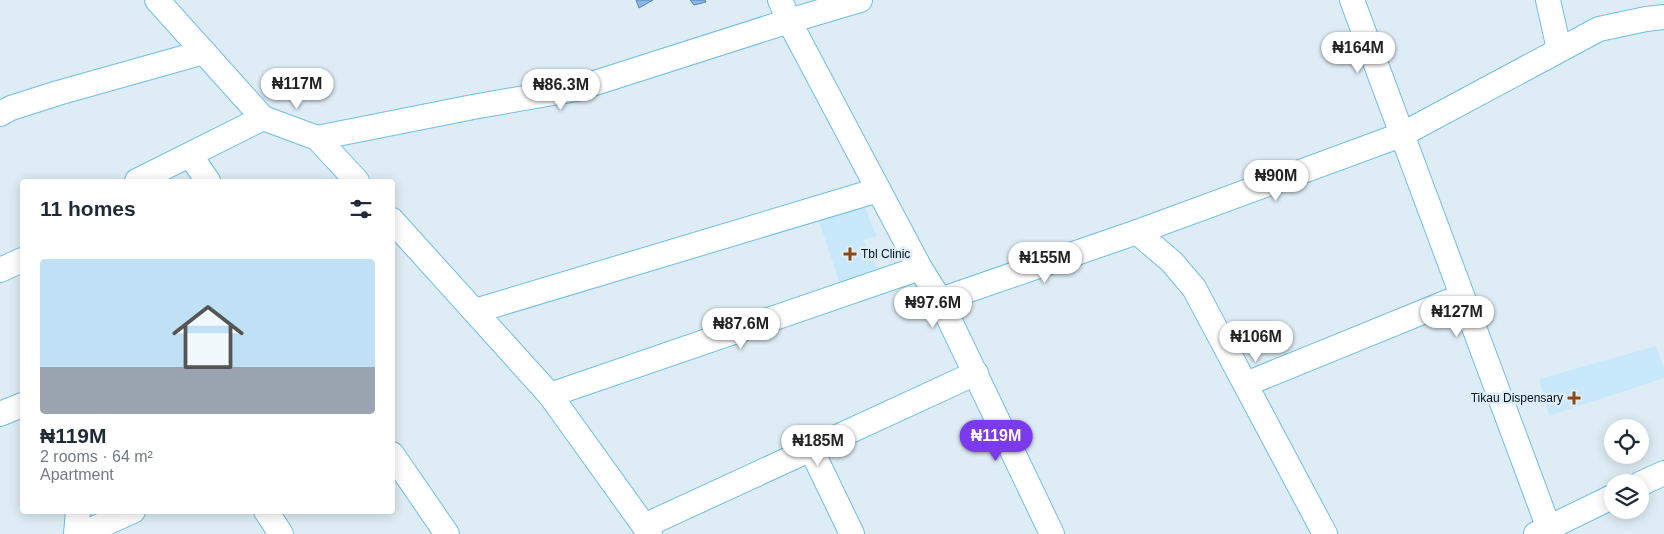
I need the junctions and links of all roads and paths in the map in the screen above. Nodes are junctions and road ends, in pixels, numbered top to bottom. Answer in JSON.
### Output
{"nodes":[{"id":1,"x":156,"y":0,"type":"edge"},
{"id":2,"x":860,"y":0,"type":"edge"},
{"id":3,"x":1352,"y":0,"type":"edge"},
{"id":4,"x":1548,"y":0,"type":"edge"},
{"id":5,"x":784,"y":10,"type":"edge"},
{"id":6,"x":1664,"y":17,"type":"edge"},
{"id":7,"x":1559,"y":49,"type":"junction"},
{"id":8,"x":204,"y":52,"type":"junction"},
{"id":9,"x":0,"y":114,"type":"edge"},
{"id":10,"x":263,"y":118,"type":"junction"},
{"id":11,"x":1401,"y":135,"type":"junction"},
{"id":12,"x":317,"y":138,"type":"junction"},
{"id":13,"x":190,"y":155,"type":"junction"},
{"id":14,"x":141,"y":179,"type":"edge"},
{"id":15,"x":207,"y":179,"type":"edge"},
{"id":16,"x":355,"y":179,"type":"edge"},
{"id":17,"x":878,"y":190,"type":"junction"},
{"id":18,"x":395,"y":223,"type":"edge"},
{"id":19,"x":1137,"y":232,"type":"junction"},
{"id":20,"x":20,"y":261,"type":"edge"},
{"id":21,"x":920,"y":268,"type":"junction"},
{"id":22,"x":0,"y":270,"type":"edge"},
{"id":23,"x":1462,"y":296,"type":"junction"},
{"id":24,"x":940,"y":300,"type":"junction"},
{"id":25,"x":475,"y":311,"type":"junction"},
{"id":26,"x":976,"y":373,"type":"junction"},
{"id":27,"x":1246,"y":384,"type":"junction"},
{"id":28,"x":550,"y":395,"type":"junction"},
{"id":29,"x":20,"y":406,"type":"edge"},
{"id":30,"x":0,"y":414,"type":"edge"},
{"id":31,"x":811,"y":449,"type":"junction"},
{"id":32,"x":395,"y":458,"type":"edge"},
{"id":33,"x":1664,"y":473,"type":"edge"},
{"id":34,"x":1649,"y":480,"type":"edge"},
{"id":35,"x":1604,"y":501,"type":"edge"},
{"id":36,"x":78,"y":514,"type":"edge"},
{"id":37,"x":126,"y":514,"type":"edge"},
{"id":38,"x":268,"y":514,"type":"edge"},
{"id":39,"x":647,"y":530,"type":"edge"},
{"id":40,"x":1545,"y":532,"type":"edge"},
{"id":41,"x":76,"y":534,"type":"edge"},
{"id":42,"x":82,"y":534,"type":"edge"},
{"id":43,"x":281,"y":534,"type":"edge"},
{"id":44,"x":447,"y":534,"type":"edge"},
{"id":45,"x":852,"y":534,"type":"edge"},
{"id":46,"x":1052,"y":534,"type":"edge"},
{"id":47,"x":1325,"y":534,"type":"edge"}],
"edges":[{"from":1,"to":8,"type":"street"},
{"from":2,"to":5,"type":"street"},
{"from":3,"to":11,"type":"street"},
{"from":4,"to":7,"type":"street"},
{"from":5,"to":12,"type":"street"},
{"from":5,"to":17,"type":"street"},
{"from":6,"to":7,"type":"street"},
{"from":7,"to":11,"type":"street"},
{"from":8,"to":9,"type":"street"},
{"from":8,"to":10,"type":"street"},
{"from":10,"to":12,"type":"street"},
{"from":10,"to":13,"type":"street"},
{"from":11,"to":19,"type":"street"},
{"from":11,"to":23,"type":"street"},
{"from":12,"to":16,"type":"street"},
{"from":13,"to":14,"type":"street"},
{"from":13,"to":15,"type":"street"},
{"from":17,"to":21,"type":"street"},
{"from":17,"to":25,"type":"street"},
{"from":18,"to":25,"type":"street"},
{"from":19,"to":24,"type":"street"},
{"from":19,"to":27,"type":"street"},
{"from":20,"to":22,"type":"street"},
{"from":21,"to":24,"type":"street"},
{"from":21,"to":28,"type":"street"},
{"from":23,"to":27,"type":"street"},
{"from":23,"to":40,"type":"street"},
{"from":24,"to":26,"type":"street"},
{"from":25,"to":28,"type":"street"},
{"from":26,"to":31,"type":"street"},
{"from":26,"to":46,"type":"street"},
{"from":27,"to":47,"type":"street"},
{"from":28,"to":39,"type":"street"},
{"from":29,"to":30,"type":"street"},
{"from":31,"to":39,"type":"street"},
{"from":31,"to":45,"type":"street"},
{"from":32,"to":44,"type":"street"},
{"from":33,"to":34,"type":"street"},
{"from":35,"to":40,"type":"street"},
{"from":36,"to":41,"type":"street"},
{"from":37,"to":42,"type":"street"},
{"from":38,"to":43,"type":"street"}]}
